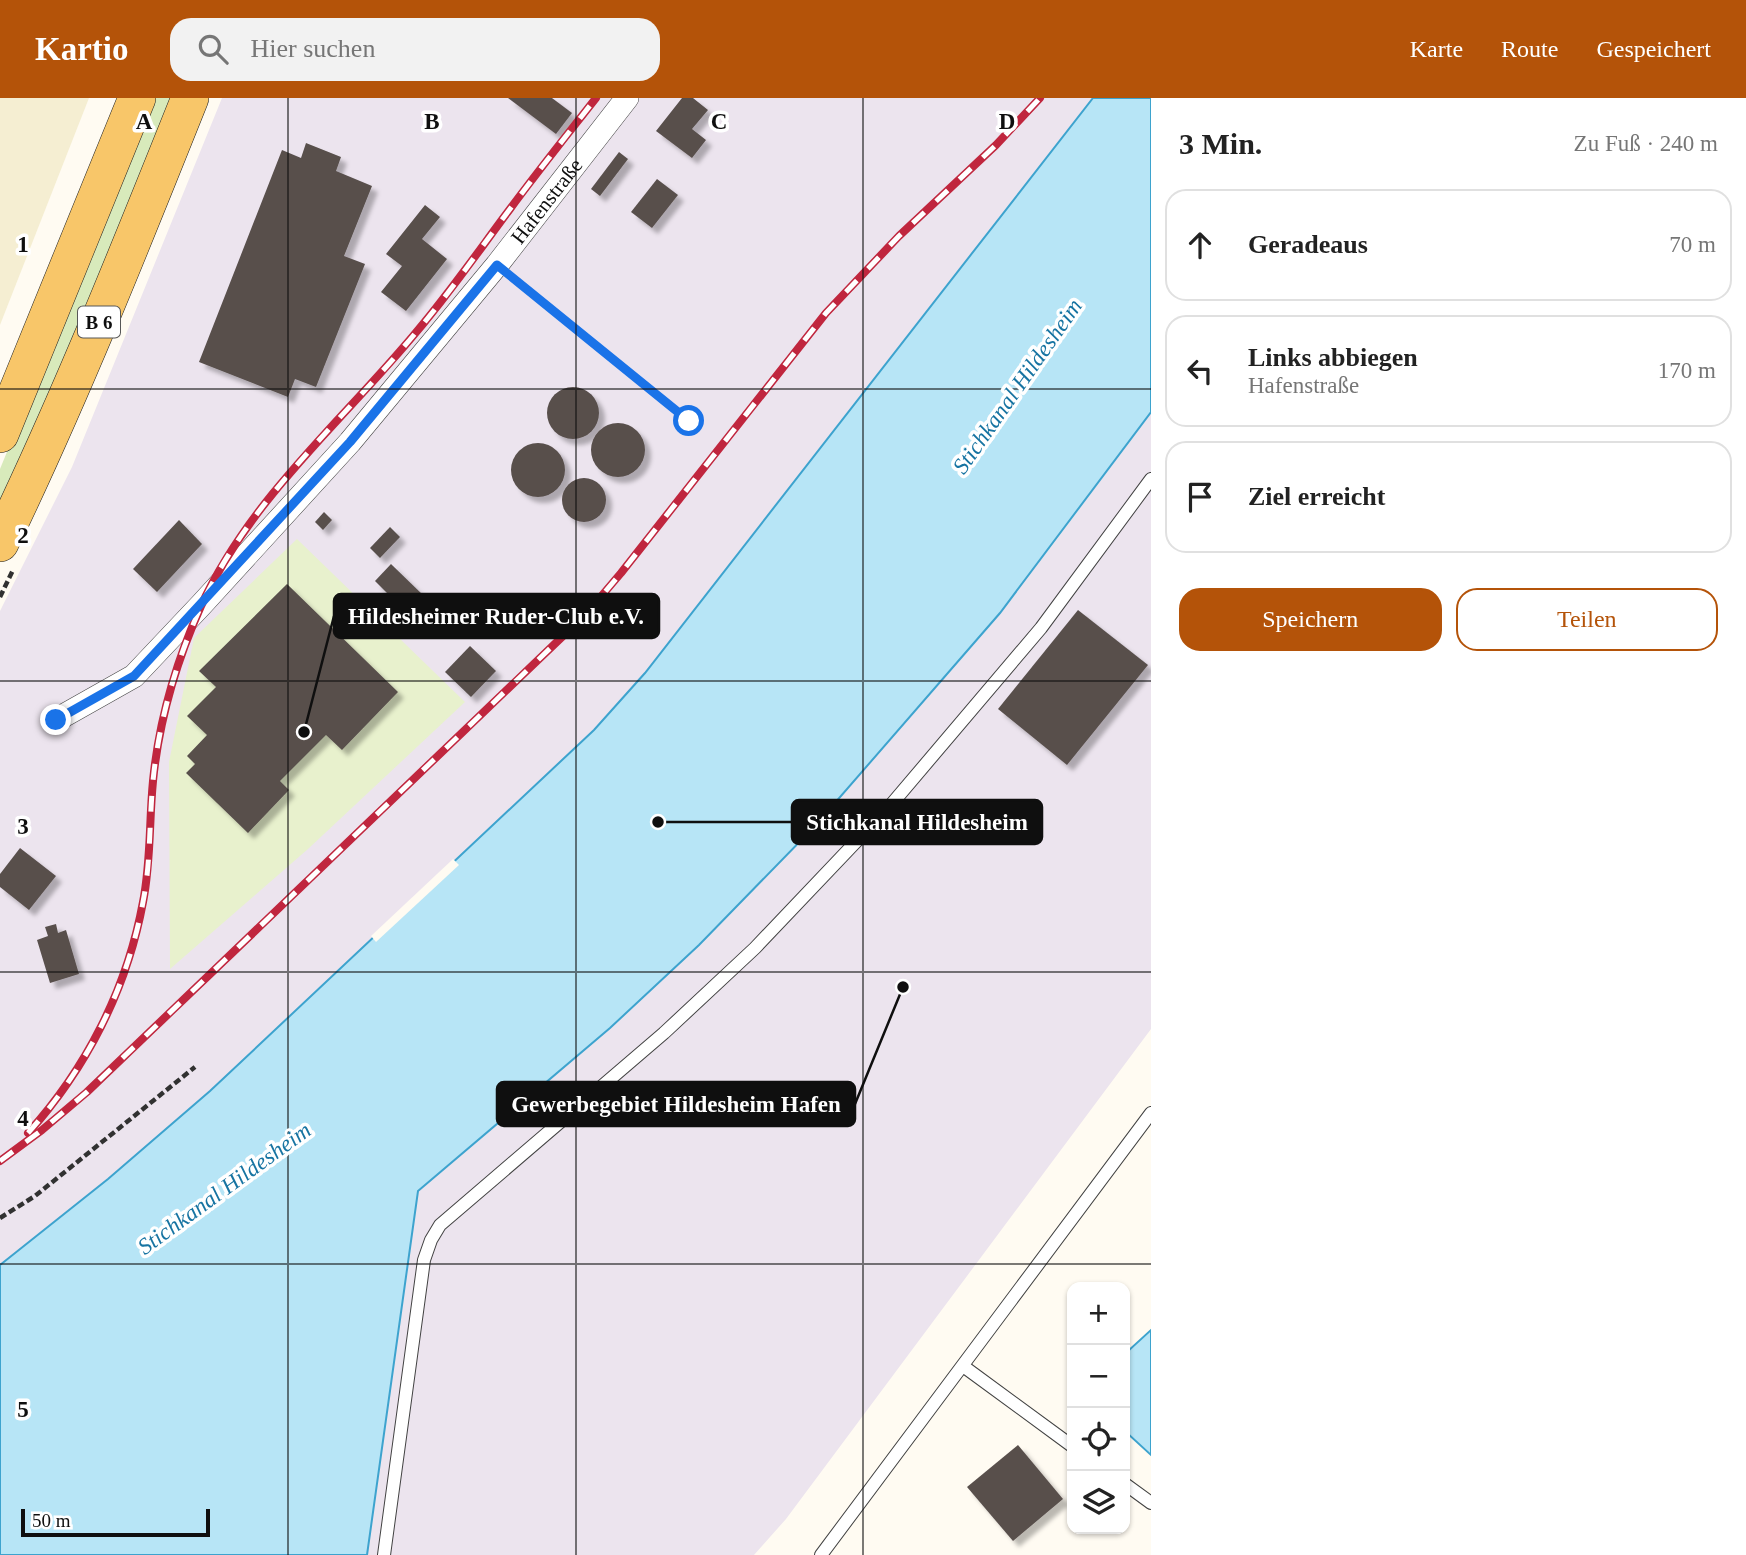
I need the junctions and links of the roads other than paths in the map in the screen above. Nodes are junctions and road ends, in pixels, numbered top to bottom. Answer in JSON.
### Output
{"nodes":[{"id":1,"x":137,"y":98,"type":"edge"},
{"id":2,"x":190,"y":98,"type":"edge"},
{"id":3,"x":627,"y":98,"type":"edge"},
{"id":4,"x":0,"y":434,"type":"edge"},
{"id":5,"x":1151,"y":479,"type":"edge"},
{"id":6,"x":0,"y":543,"type":"edge"},
{"id":7,"x":56,"y":720,"type":"dead end"},
{"id":8,"x":1151,"y":1113,"type":"edge"},
{"id":9,"x":963,"y":1366,"type":"junction"},
{"id":10,"x":1067,"y":1442,"type":"edge"},
{"id":11,"x":1130,"y":1488,"type":"edge"},
{"id":12,"x":1151,"y":1503,"type":"edge"},
{"id":13,"x":384,"y":1555,"type":"edge"},
{"id":14,"x":821,"y":1555,"type":"edge"}],
"edges":[{"from":1,"to":4,"type":"main road","number":"B 6"},
{"from":2,"to":6,"type":"main road","number":"B 6"},
{"from":3,"to":7,"type":"street","name":"Hafenstraße"},
{"from":5,"to":13,"type":"lane"},
{"from":8,"to":9,"type":"lane"},
{"from":9,"to":10,"type":"lane"},
{"from":9,"to":14,"type":"lane"},
{"from":11,"to":12,"type":"lane"}]}
